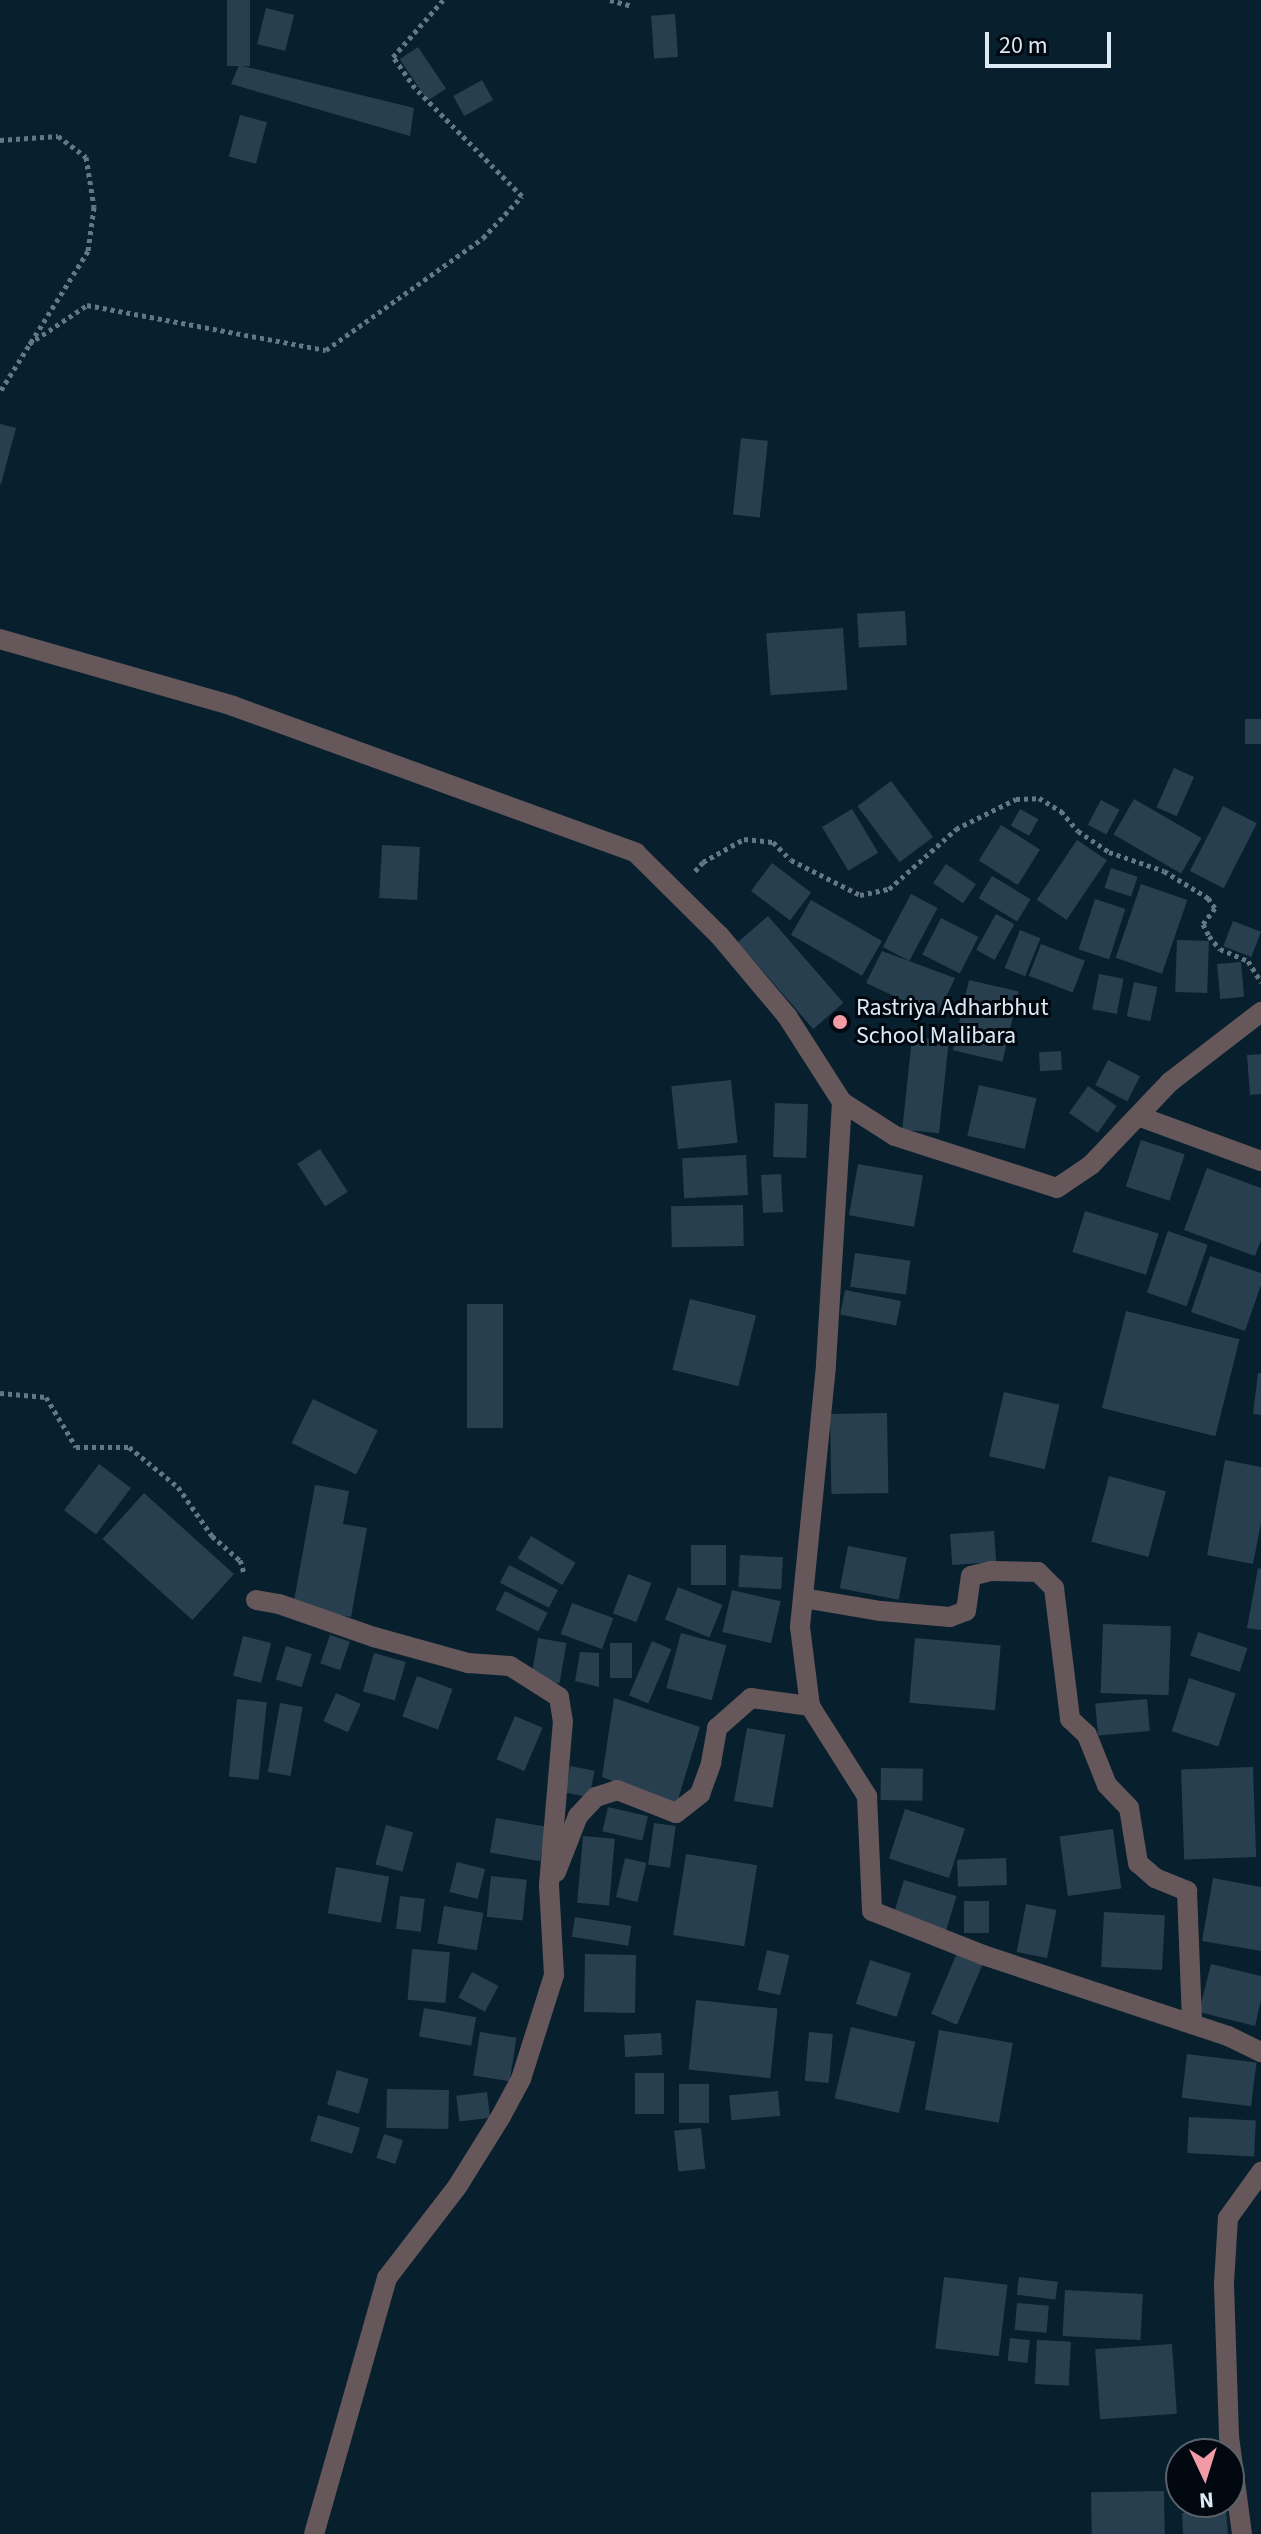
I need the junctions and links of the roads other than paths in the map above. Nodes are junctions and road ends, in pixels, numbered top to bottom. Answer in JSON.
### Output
{"nodes":[{"id":1,"x":0,"y":639,"type":"edge"},
{"id":2,"x":1261,"y":1012,"type":"edge"},
{"id":3,"x":842,"y":1102,"type":"junction"},
{"id":4,"x":1138,"y":1116,"type":"junction"},
{"id":5,"x":1261,"y":1161,"type":"edge"},
{"id":6,"x":803,"y":1598,"type":"junction"},
{"id":7,"x":256,"y":1600,"type":"road end"},
{"id":8,"x":810,"y":1706,"type":"junction"},
{"id":9,"x":549,"y":1885,"type":"junction"},
{"id":10,"x":1192,"y":2024,"type":"junction"},
{"id":11,"x":1261,"y":2052,"type":"edge"},
{"id":12,"x":1261,"y":2172,"type":"edge"},
{"id":13,"x":314,"y":2534,"type":"edge"},
{"id":14,"x":1242,"y":2534,"type":"edge"}],
"edges":[{"from":1,"to":3,"type":"street"},
{"from":2,"to":4,"type":"street"},
{"from":3,"to":4,"type":"street"},
{"from":3,"to":6,"type":"street"},
{"from":4,"to":5,"type":"street"},
{"from":6,"to":8,"type":"street"},
{"from":6,"to":10,"type":"street"},
{"from":7,"to":9,"type":"street"},
{"from":8,"to":9,"type":"street"},
{"from":8,"to":10,"type":"street"},
{"from":9,"to":13,"type":"street"},
{"from":10,"to":11,"type":"street"},
{"from":12,"to":14,"type":"street"}]}
